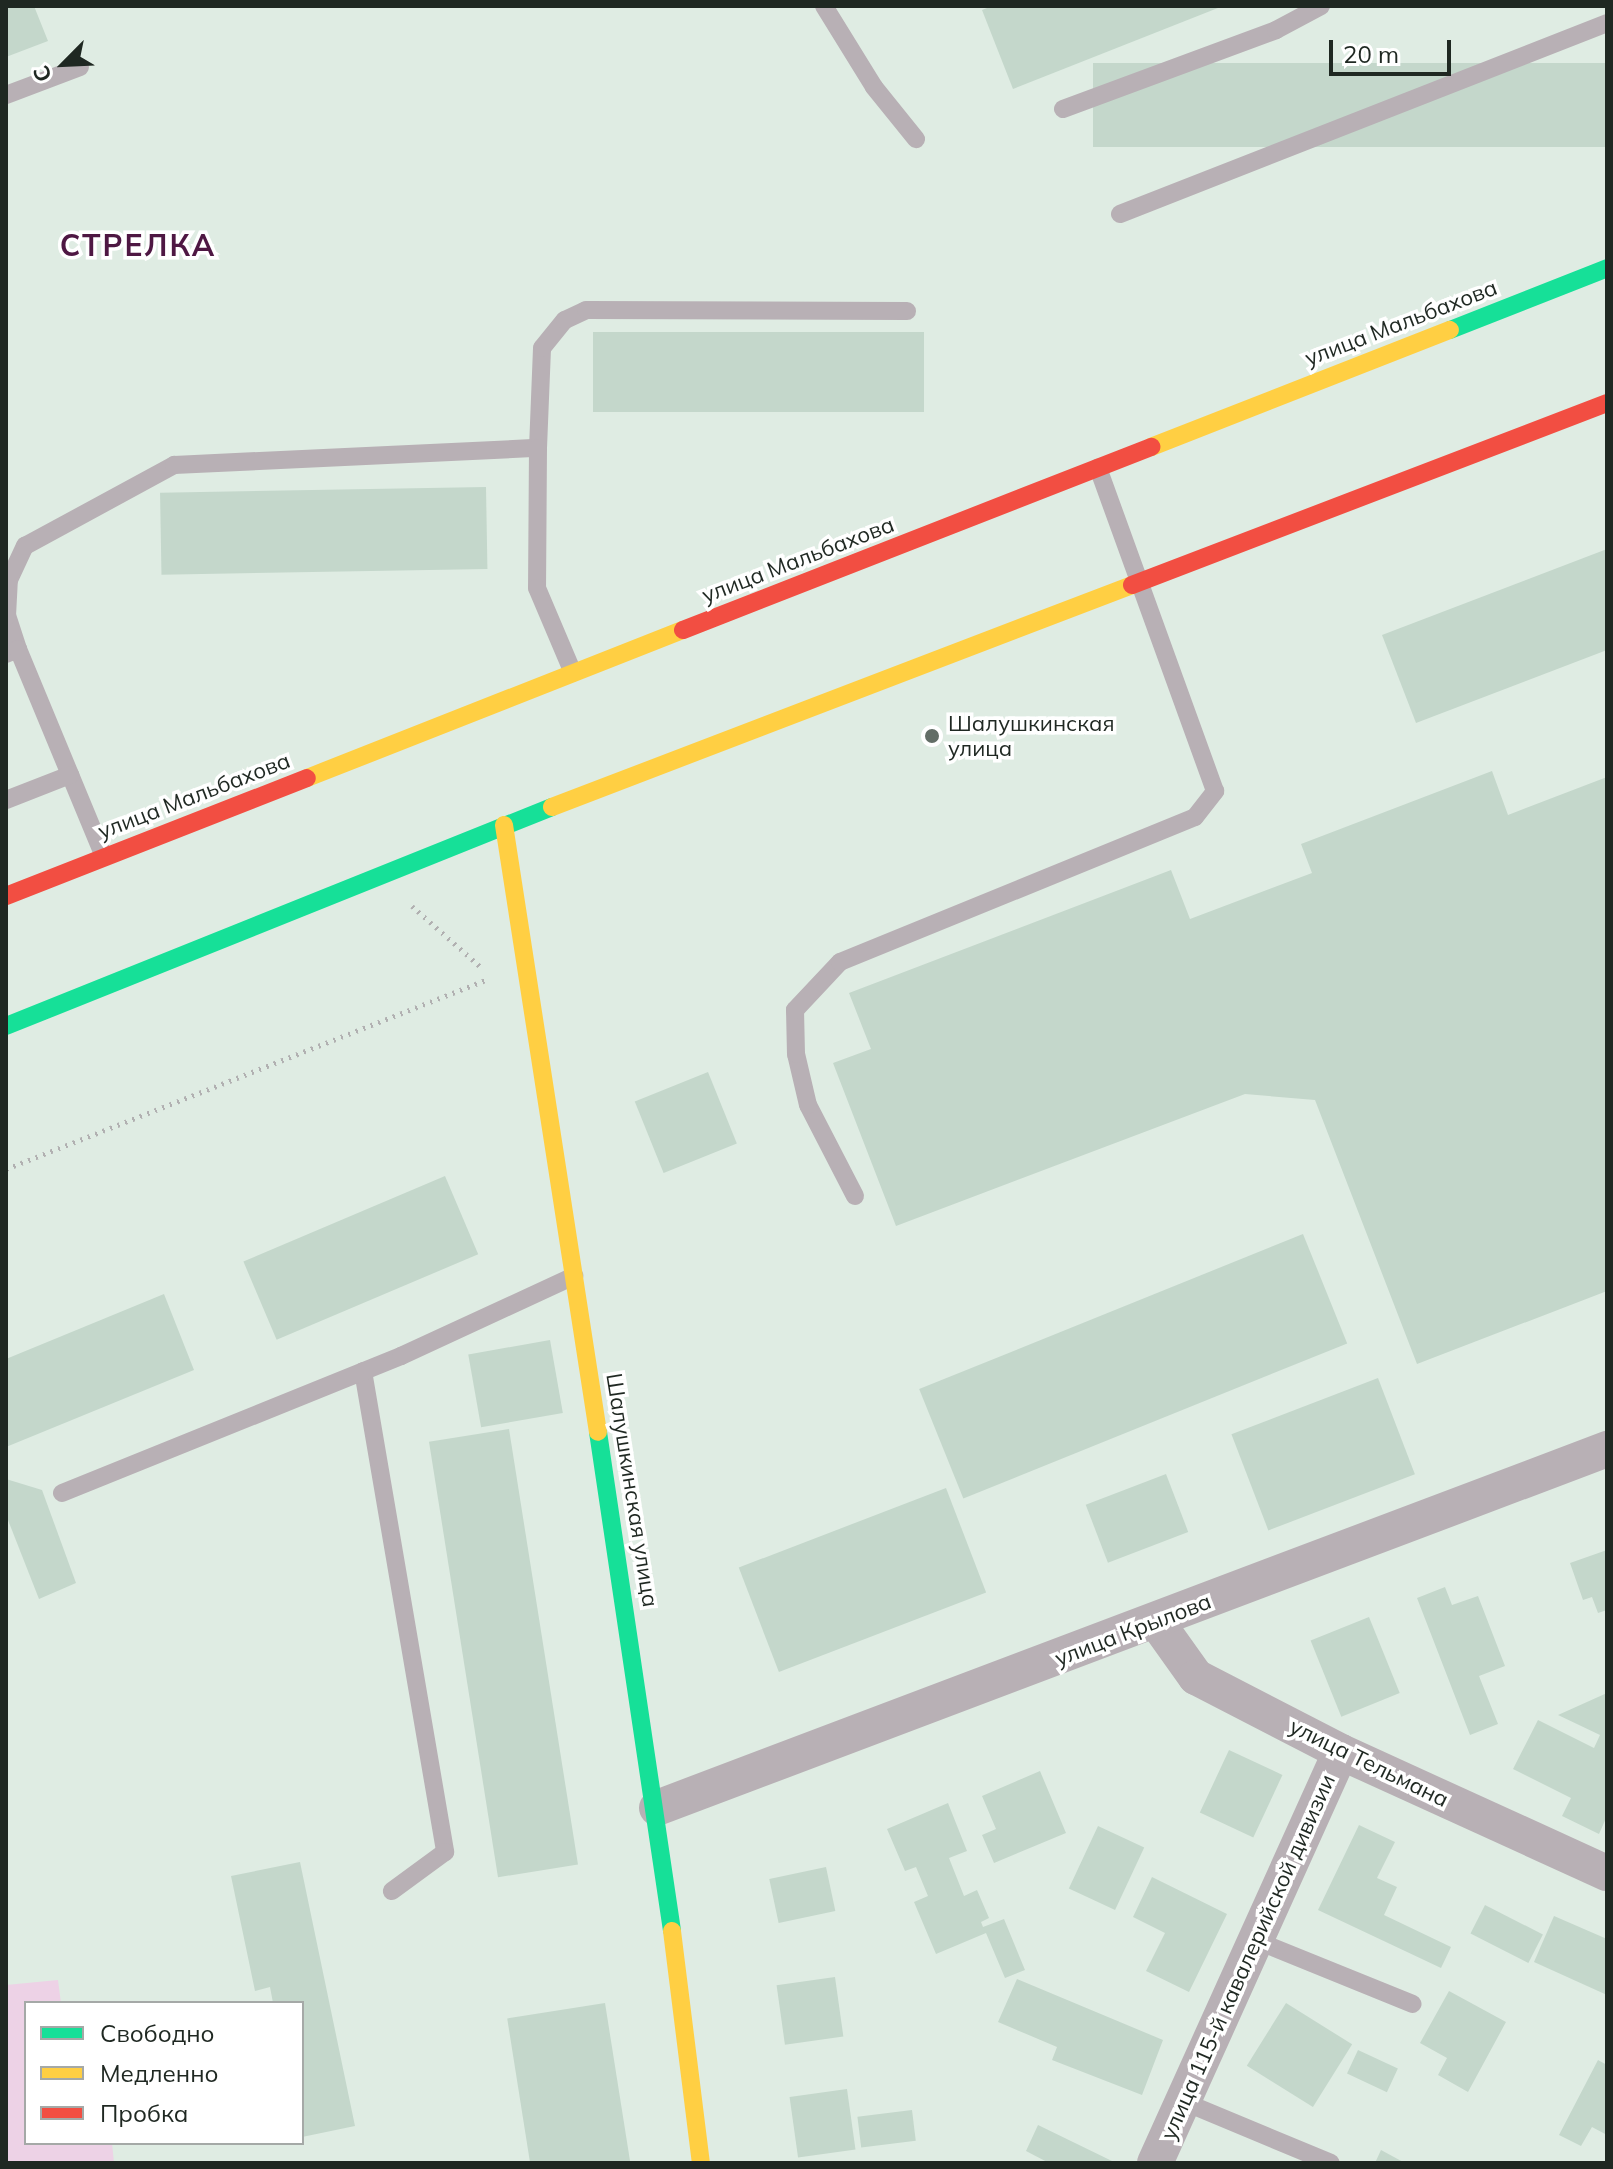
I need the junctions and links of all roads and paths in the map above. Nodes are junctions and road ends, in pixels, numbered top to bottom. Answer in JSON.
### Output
{"nodes":[{"id":1,"x":824,"y":6,"type":"edge"},
{"id":2,"x":1321,"y":6,"type":"edge"},
{"id":3,"x":1607,"y":23,"type":"edge"},
{"id":4,"x":80,"y":67,"type":"dead end"},
{"id":5,"x":6,"y":95,"type":"edge"},
{"id":6,"x":1063,"y":109,"type":"dead end"},
{"id":7,"x":916,"y":139,"type":"dead end"},
{"id":8,"x":1120,"y":214,"type":"dead end"},
{"id":9,"x":1607,"y":268,"type":"edge"},
{"id":10,"x":907,"y":311,"type":"dead end"},
{"id":11,"x":1607,"y":403,"type":"edge"},
{"id":12,"x":538,"y":448,"type":"junction"},
{"id":13,"x":1098,"y":467,"type":"junction"},
{"id":14,"x":1142,"y":583,"type":"junction"},
{"id":15,"x":12,"y":651,"type":"edge"},
{"id":16,"x":573,"y":673,"type":"junction"},
{"id":17,"x":70,"y":775,"type":"junction"},
{"id":18,"x":6,"y":800,"type":"edge"},
{"id":19,"x":504,"y":825,"type":"junction"},
{"id":20,"x":104,"y":857,"type":"junction"},
{"id":21,"x":6,"y":896,"type":"edge"},
{"id":22,"x":405,"y":900,"type":"dead end"},
{"id":23,"x":6,"y":1026,"type":"edge"},
{"id":24,"x":6,"y":1169,"type":"edge"},
{"id":25,"x":855,"y":1196,"type":"dead end"},
{"id":26,"x":574,"y":1276,"type":"junction"},
{"id":27,"x":363,"y":1371,"type":"junction"},
{"id":28,"x":1607,"y":1449,"type":"edge"},
{"id":29,"x":62,"y":1493,"type":"dead end"},
{"id":30,"x":1156,"y":1621,"type":"junction"},
{"id":31,"x":1341,"y":1752,"type":"junction"},
{"id":32,"x":657,"y":1808,"type":"junction"},
{"id":33,"x":1607,"y":1873,"type":"edge"},
{"id":34,"x":392,"y":1891,"type":"dead end"},
{"id":35,"x":1255,"y":1940,"type":"junction"},
{"id":36,"x":1413,"y":2004,"type":"dead end"},
{"id":37,"x":1182,"y":2101,"type":"junction"},
{"id":38,"x":701,"y":2163,"type":"edge"},
{"id":39,"x":1155,"y":2163,"type":"edge"},
{"id":40,"x":1331,"y":2163,"type":"edge"}],
"edges":[{"from":1,"to":7,"type":"lane"},
{"from":2,"to":6,"type":"lane"},
{"from":3,"to":8,"type":"lane"},
{"from":4,"to":5,"type":"lane"},
{"from":9,"to":13,"type":"main road","name":"улица Мальбахова"},
{"from":10,"to":12,"type":"lane"},
{"from":11,"to":14,"type":"main road"},
{"from":12,"to":15,"type":"lane"},
{"from":12,"to":16,"type":"lane"},
{"from":13,"to":14,"type":"lane"},
{"from":13,"to":16,"type":"main road","name":"улица Мальбахова"},
{"from":14,"to":19,"type":"main road"},
{"from":14,"to":25,"type":"lane"},
{"from":15,"to":17,"type":"lane"},
{"from":16,"to":20,"type":"main road","name":"улица Мальбахова"},
{"from":17,"to":18,"type":"lane"},
{"from":17,"to":20,"type":"lane"},
{"from":19,"to":23,"type":"main road"},
{"from":19,"to":26,"type":"main road","name":"Шалушкинская улица"},
{"from":20,"to":21,"type":"main road","name":"улица Мальбахова"},
{"from":22,"to":24,"type":"path"},
{"from":26,"to":27,"type":"lane"},
{"from":26,"to":32,"type":"main road","name":"Шалушкинская улица"},
{"from":27,"to":29,"type":"lane"},
{"from":27,"to":34,"type":"lane"},
{"from":28,"to":30,"type":"street","name":"улица Крылова"},
{"from":30,"to":31,"type":"street","name":"улица Тельмана"},
{"from":30,"to":32,"type":"street","name":"улица Крылова"},
{"from":31,"to":33,"type":"street","name":"улица Тельмана"},
{"from":31,"to":35,"type":"street","name":"улица 115-й кавалерийской дивизии"},
{"from":32,"to":38,"type":"main road","name":"Шалушкинская улица"},
{"from":35,"to":36,"type":"lane"},
{"from":35,"to":37,"type":"street","name":"улица 115-й кавалерийской дивизии"},
{"from":37,"to":39,"type":"street","name":"улица 115-й кавалерийской дивизии"},
{"from":37,"to":40,"type":"lane"}]}
